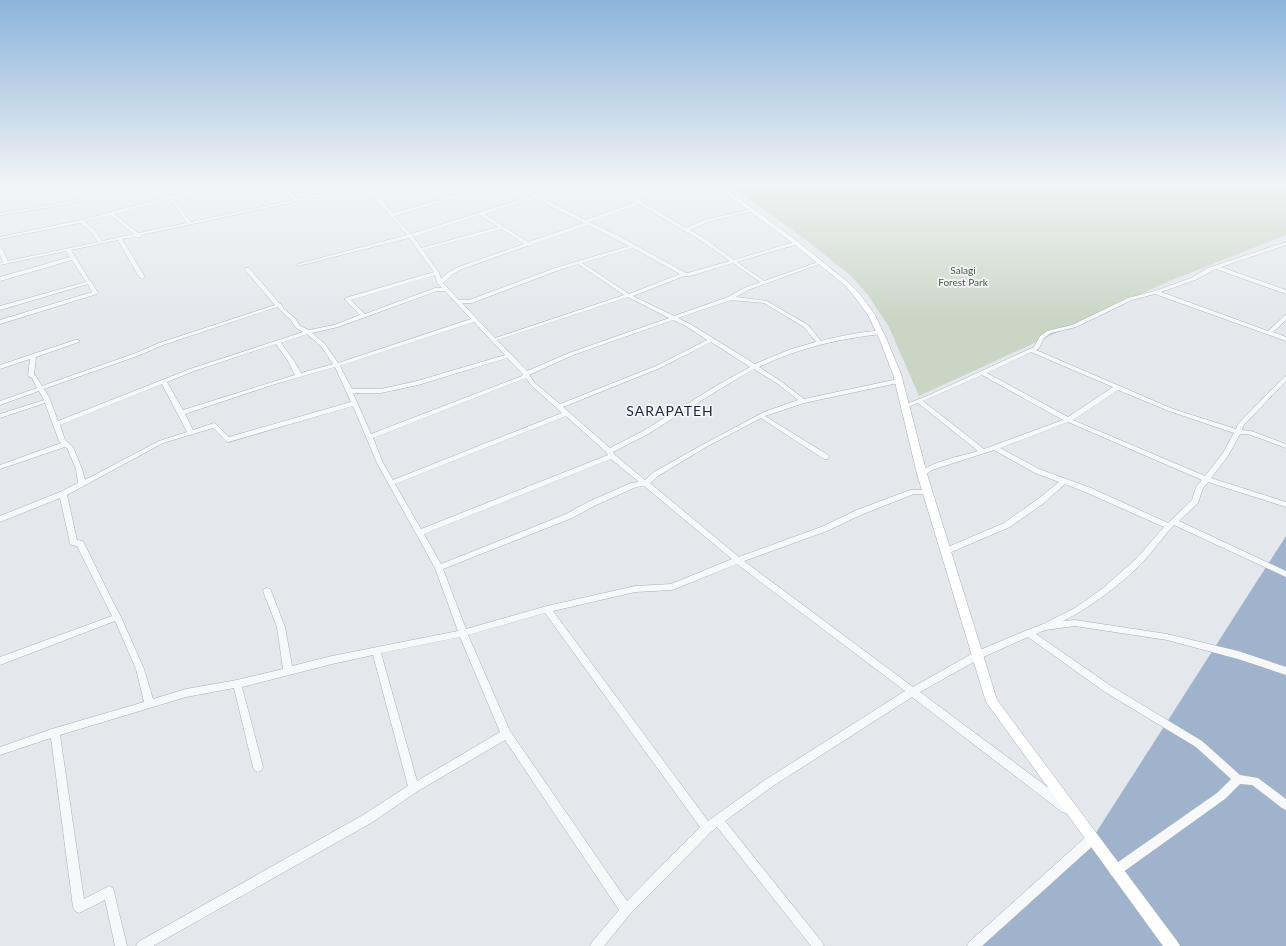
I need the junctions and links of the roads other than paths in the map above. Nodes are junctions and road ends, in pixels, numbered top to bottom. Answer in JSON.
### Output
{"nodes":[{"id":1,"x":37,"y":230,"type":"edge"},
{"id":2,"x":92,"y":230,"type":"edge"},
{"id":3,"x":132,"y":230,"type":"edge"},
{"id":4,"x":164,"y":230,"type":"edge"},
{"id":5,"x":405,"y":230,"type":"edge"},
{"id":6,"x":429,"y":230,"type":"edge"},
{"id":7,"x":493,"y":230,"type":"edge"},
{"id":8,"x":505,"y":230,"type":"edge"},
{"id":9,"x":566,"y":230,"type":"edge"},
{"id":10,"x":603,"y":230,"type":"edge"},
{"id":11,"x":685,"y":230,"type":"edge"},
{"id":12,"x":778,"y":230,"type":"edge"},
{"id":13,"x":139,"y":236,"type":"junction"},
{"id":14,"x":410,"y":236,"type":"junction"},
{"id":15,"x":0,"y":238,"type":"edge"},
{"id":16,"x":120,"y":240,"type":"junction"},
{"id":17,"x":102,"y":243,"type":"junction"},
{"id":18,"x":796,"y":243,"type":"junction"},
{"id":19,"x":1286,"y":243,"type":"edge"},
{"id":20,"x":529,"y":245,"type":"junction"},
{"id":21,"x":633,"y":246,"type":"junction"},
{"id":22,"x":0,"y":249,"type":"edge"},
{"id":23,"x":68,"y":250,"type":"junction"},
{"id":24,"x":419,"y":250,"type":"junction"},
{"id":25,"x":73,"y":258,"type":"junction"},
{"id":26,"x":735,"y":261,"type":"junction"},
{"id":27,"x":578,"y":262,"type":"junction"},
{"id":28,"x":6,"y":263,"type":"junction"},
{"id":29,"x":820,"y":263,"type":"junction"},
{"id":30,"x":0,"y":264,"type":"edge"},
{"id":31,"x":300,"y":265,"type":"dead end"},
{"id":32,"x":1216,"y":267,"type":"junction"},
{"id":33,"x":247,"y":269,"type":"dead end"},
{"id":34,"x":437,"y":273,"type":"junction"},
{"id":35,"x":684,"y":274,"type":"junction"},
{"id":36,"x":142,"y":277,"type":"dead end"},
{"id":37,"x":0,"y":278,"type":"edge"},
{"id":38,"x":90,"y":282,"type":"junction"},
{"id":39,"x":764,"y":282,"type":"junction"},
{"id":40,"x":440,"y":283,"type":"junction"},
{"id":41,"x":447,"y":290,"type":"junction"},
{"id":42,"x":1155,"y":292,"type":"junction"},
{"id":43,"x":1286,"y":292,"type":"edge"},
{"id":44,"x":630,"y":295,"type":"junction"},
{"id":45,"x":730,"y":298,"type":"junction"},
{"id":46,"x":457,"y":301,"type":"junction"},
{"id":47,"x":279,"y":305,"type":"junction"},
{"id":48,"x":0,"y":308,"type":"edge"},
{"id":49,"x":364,"y":316,"type":"junction"},
{"id":50,"x":673,"y":318,"type":"junction"},
{"id":51,"x":1286,"y":318,"type":"edge"},
{"id":52,"x":474,"y":320,"type":"junction"},
{"id":53,"x":0,"y":322,"type":"edge"},
{"id":54,"x":308,"y":332,"type":"junction"},
{"id":55,"x":881,"y":332,"type":"junction"},
{"id":56,"x":1269,"y":333,"type":"junction"},
{"id":57,"x":1286,"y":339,"type":"edge"},
{"id":58,"x":493,"y":340,"type":"junction"},
{"id":59,"x":711,"y":340,"type":"junction"},
{"id":60,"x":77,"y":342,"type":"dead end"},
{"id":61,"x":277,"y":342,"type":"junction"},
{"id":62,"x":820,"y":343,"type":"junction"},
{"id":63,"x":1031,"y":350,"type":"junction"},
{"id":64,"x":33,"y":356,"type":"junction"},
{"id":65,"x":507,"y":356,"type":"junction"},
{"id":66,"x":337,"y":365,"type":"junction"},
{"id":67,"x":0,"y":367,"type":"edge"},
{"id":68,"x":753,"y":367,"type":"junction"},
{"id":69,"x":983,"y":372,"type":"junction"},
{"id":70,"x":526,"y":374,"type":"junction"},
{"id":71,"x":299,"y":376,"type":"junction"},
{"id":72,"x":1286,"y":378,"type":"edge"},
{"id":73,"x":898,"y":381,"type":"junction"},
{"id":74,"x":164,"y":382,"type":"junction"},
{"id":75,"x":1118,"y":387,"type":"junction"},
{"id":76,"x":42,"y":389,"type":"junction"},
{"id":77,"x":350,"y":392,"type":"junction"},
{"id":78,"x":46,"y":401,"type":"junction"},
{"id":79,"x":803,"y":401,"type":"junction"},
{"id":80,"x":919,"y":401,"type":"junction"},
{"id":81,"x":0,"y":403,"type":"edge"},
{"id":82,"x":355,"y":403,"type":"junction"},
{"id":83,"x":906,"y":406,"type":"junction"},
{"id":84,"x":558,"y":407,"type":"junction"},
{"id":85,"x":182,"y":413,"type":"junction"},
{"id":86,"x":566,"y":414,"type":"junction"},
{"id":87,"x":0,"y":416,"type":"edge"},
{"id":88,"x":760,"y":416,"type":"junction"},
{"id":89,"x":1068,"y":420,"type":"junction"},
{"id":90,"x":57,"y":424,"type":"junction"},
{"id":91,"x":1238,"y":432,"type":"junction"},
{"id":92,"x":191,"y":433,"type":"junction"},
{"id":93,"x":369,"y":437,"type":"junction"},
{"id":94,"x":66,"y":444,"type":"junction"},
{"id":95,"x":1286,"y":446,"type":"edge"},
{"id":96,"x":995,"y":448,"type":"junction"},
{"id":97,"x":983,"y":452,"type":"junction"},
{"id":98,"x":611,"y":454,"type":"junction"},
{"id":99,"x":826,"y":457,"type":"dead end"},
{"id":100,"x":0,"y":467,"type":"edge"},
{"id":101,"x":922,"y":474,"type":"junction"},
{"id":102,"x":1205,"y":479,"type":"junction"},
{"id":103,"x":1064,"y":481,"type":"junction"},
{"id":104,"x":391,"y":483,"type":"junction"},
{"id":105,"x":646,"y":483,"type":"junction"},
{"id":106,"x":82,"y":484,"type":"junction"},
{"id":107,"x":928,"y":492,"type":"junction"},
{"id":108,"x":63,"y":494,"type":"junction"},
{"id":109,"x":1286,"y":505,"type":"edge"},
{"id":110,"x":0,"y":520,"type":"edge"},
{"id":111,"x":1172,"y":524,"type":"junction"},
{"id":112,"x":419,"y":532,"type":"junction"},
{"id":113,"x":946,"y":551,"type":"junction"},
{"id":114,"x":738,"y":560,"type":"junction"},
{"id":115,"x":439,"y":568,"type":"junction"},
{"id":116,"x":1286,"y":574,"type":"edge"},
{"id":117,"x":267,"y":590,"type":"dead end"},
{"id":118,"x":548,"y":609,"type":"junction"},
{"id":119,"x":118,"y":617,"type":"junction"},
{"id":120,"x":1044,"y":627,"type":"junction"},
{"id":121,"x":463,"y":633,"type":"junction"},
{"id":122,"x":1028,"y":633,"type":"junction"},
{"id":123,"x":376,"y":651,"type":"junction"},
{"id":124,"x":978,"y":655,"type":"junction"},
{"id":125,"x":0,"y":661,"type":"edge"},
{"id":126,"x":288,"y":671,"type":"junction"},
{"id":127,"x":1286,"y":671,"type":"edge"},
{"id":128,"x":237,"y":684,"type":"junction"},
{"id":129,"x":913,"y":691,"type":"junction"},
{"id":130,"x":149,"y":703,"type":"junction"},
{"id":131,"x":55,"y":732,"type":"junction"},
{"id":132,"x":506,"y":734,"type":"junction"},
{"id":133,"x":0,"y":751,"type":"edge"},
{"id":134,"x":258,"y":767,"type":"dead end"},
{"id":135,"x":1238,"y":779,"type":"junction"},
{"id":136,"x":414,"y":788,"type":"junction"},
{"id":137,"x":1286,"y":805,"type":"edge"},
{"id":138,"x":1073,"y":813,"type":"junction"},
{"id":139,"x":718,"y":820,"type":"junction"},
{"id":140,"x":708,"y":828,"type":"junction"},
{"id":141,"x":1092,"y":839,"type":"junction"},
{"id":142,"x":1115,"y":871,"type":"junction"},
{"id":143,"x":626,"y":910,"type":"junction"},
{"id":144,"x":121,"y":946,"type":"edge"},
{"id":145,"x":142,"y":946,"type":"edge"},
{"id":146,"x":596,"y":946,"type":"edge"},
{"id":147,"x":818,"y":946,"type":"edge"},
{"id":148,"x":973,"y":946,"type":"edge"},
{"id":149,"x":1172,"y":946,"type":"edge"}],
"edges":[{"from":1,"to":15,"type":"street"},
{"from":2,"to":17,"type":"street"},
{"from":3,"to":13,"type":"street"},
{"from":4,"to":13,"type":"street"},
{"from":5,"to":14,"type":"street"},
{"from":6,"to":14,"type":"street"},
{"from":7,"to":24,"type":"street"},
{"from":8,"to":20,"type":"street"},
{"from":9,"to":20,"type":"street"},
{"from":10,"to":21,"type":"street"},
{"from":11,"to":26,"type":"street"},
{"from":12,"to":18,"type":"street"},
{"from":13,"to":16,"type":"street"},
{"from":14,"to":24,"type":"street"},
{"from":14,"to":31,"type":"street"},
{"from":16,"to":17,"type":"street"},
{"from":16,"to":36,"type":"street"},
{"from":17,"to":23,"type":"street"},
{"from":18,"to":26,"type":"street"},
{"from":18,"to":29,"type":"street"},
{"from":19,"to":32,"type":"street"},
{"from":20,"to":40,"type":"street"},
{"from":21,"to":27,"type":"street"},
{"from":21,"to":35,"type":"street"},
{"from":22,"to":28,"type":"street"},
{"from":23,"to":25,"type":"street"},
{"from":23,"to":28,"type":"street"},
{"from":24,"to":34,"type":"street"},
{"from":25,"to":37,"type":"street"},
{"from":25,"to":38,"type":"street"},
{"from":26,"to":35,"type":"street"},
{"from":26,"to":39,"type":"street"},
{"from":27,"to":44,"type":"street"},
{"from":27,"to":46,"type":"street"},
{"from":28,"to":30,"type":"street"},
{"from":29,"to":39,"type":"street"},
{"from":29,"to":55,"type":"street"},
{"from":32,"to":42,"type":"street"},
{"from":32,"to":43,"type":"street"},
{"from":33,"to":47,"type":"street"},
{"from":34,"to":40,"type":"street"},
{"from":34,"to":49,"type":"street"},
{"from":35,"to":44,"type":"street"},
{"from":38,"to":48,"type":"street"},
{"from":38,"to":53,"type":"street"},
{"from":39,"to":45,"type":"street"},
{"from":40,"to":41,"type":"street"},
{"from":41,"to":46,"type":"street"},
{"from":41,"to":49,"type":"street"},
{"from":42,"to":56,"type":"street"},
{"from":42,"to":63,"type":"street"},
{"from":44,"to":50,"type":"street"},
{"from":44,"to":58,"type":"street"},
{"from":45,"to":50,"type":"street"},
{"from":45,"to":62,"type":"street"},
{"from":46,"to":52,"type":"street"},
{"from":47,"to":54,"type":"street"},
{"from":47,"to":76,"type":"street"},
{"from":49,"to":54,"type":"street"},
{"from":50,"to":59,"type":"street"},
{"from":50,"to":70,"type":"street"},
{"from":51,"to":56,"type":"street"},
{"from":52,"to":58,"type":"street"},
{"from":52,"to":66,"type":"street"},
{"from":54,"to":61,"type":"street"},
{"from":54,"to":66,"type":"street"},
{"from":55,"to":62,"type":"street"},
{"from":55,"to":73,"type":"street"},
{"from":56,"to":57,"type":"street"},
{"from":58,"to":65,"type":"street"},
{"from":59,"to":68,"type":"street"},
{"from":59,"to":84,"type":"street"},
{"from":60,"to":64,"type":"street"},
{"from":61,"to":71,"type":"street"},
{"from":61,"to":74,"type":"street"},
{"from":62,"to":68,"type":"street"},
{"from":63,"to":69,"type":"street"},
{"from":63,"to":75,"type":"street"},
{"from":64,"to":67,"type":"street"},
{"from":64,"to":76,"type":"street"},
{"from":65,"to":70,"type":"street"},
{"from":65,"to":77,"type":"street"},
{"from":66,"to":71,"type":"street"},
{"from":66,"to":77,"type":"street"},
{"from":68,"to":79,"type":"street"},
{"from":68,"to":98,"type":"street"},
{"from":69,"to":80,"type":"street"},
{"from":69,"to":89,"type":"street"},
{"from":70,"to":84,"type":"street"},
{"from":70,"to":93,"type":"street"},
{"from":71,"to":85,"type":"street"},
{"from":72,"to":91,"type":"street"},
{"from":73,"to":79,"type":"street"},
{"from":73,"to":83,"type":"street"},
{"from":74,"to":85,"type":"street"},
{"from":74,"to":90,"type":"street"},
{"from":75,"to":89,"type":"street"},
{"from":75,"to":91,"type":"street"},
{"from":76,"to":78,"type":"street"},
{"from":76,"to":81,"type":"street"},
{"from":77,"to":82,"type":"street"},
{"from":78,"to":87,"type":"street"},
{"from":78,"to":90,"type":"street"},
{"from":79,"to":88,"type":"street"},
{"from":80,"to":83,"type":"street"},
{"from":80,"to":97,"type":"street"},
{"from":82,"to":92,"type":"street"},
{"from":82,"to":93,"type":"street"},
{"from":83,"to":101,"type":"street"},
{"from":84,"to":86,"type":"street"},
{"from":85,"to":92,"type":"street"},
{"from":86,"to":98,"type":"street"},
{"from":86,"to":104,"type":"street"},
{"from":88,"to":99,"type":"street"},
{"from":88,"to":105,"type":"street"},
{"from":89,"to":96,"type":"street"},
{"from":89,"to":102,"type":"street"},
{"from":90,"to":94,"type":"street"},
{"from":91,"to":95,"type":"street"},
{"from":91,"to":102,"type":"street"},
{"from":92,"to":106,"type":"street"},
{"from":93,"to":104,"type":"street"},
{"from":94,"to":100,"type":"street"},
{"from":94,"to":106,"type":"street"},
{"from":96,"to":97,"type":"street"},
{"from":96,"to":103,"type":"street"},
{"from":97,"to":101,"type":"street"},
{"from":98,"to":105,"type":"street"},
{"from":98,"to":112,"type":"street"},
{"from":101,"to":107,"type":"street"},
{"from":102,"to":109,"type":"street"},
{"from":102,"to":111,"type":"street"},
{"from":103,"to":111,"type":"street"},
{"from":103,"to":113,"type":"street"},
{"from":104,"to":112,"type":"street"},
{"from":105,"to":114,"type":"street"},
{"from":105,"to":115,"type":"street"},
{"from":106,"to":108,"type":"street"},
{"from":107,"to":113,"type":"street"},
{"from":107,"to":114,"type":"street"},
{"from":108,"to":110,"type":"street"},
{"from":108,"to":119,"type":"street"},
{"from":111,"to":116,"type":"street"},
{"from":111,"to":120,"type":"street"},
{"from":112,"to":115,"type":"street"},
{"from":113,"to":124,"type":"street"},
{"from":114,"to":118,"type":"street"},
{"from":114,"to":129,"type":"street"},
{"from":115,"to":121,"type":"street"},
{"from":117,"to":126,"type":"street"},
{"from":118,"to":121,"type":"street"},
{"from":118,"to":140,"type":"street"},
{"from":119,"to":125,"type":"street"},
{"from":119,"to":130,"type":"street"},
{"from":120,"to":122,"type":"street"},
{"from":120,"to":127,"type":"street"},
{"from":121,"to":123,"type":"street"},
{"from":121,"to":132,"type":"street"},
{"from":122,"to":124,"type":"street"},
{"from":122,"to":135,"type":"street"},
{"from":123,"to":126,"type":"street"},
{"from":123,"to":136,"type":"street"},
{"from":124,"to":129,"type":"street"},
{"from":124,"to":138,"type":"street"},
{"from":126,"to":128,"type":"street"},
{"from":128,"to":130,"type":"street"},
{"from":128,"to":134,"type":"street"},
{"from":129,"to":138,"type":"street"},
{"from":129,"to":139,"type":"street"},
{"from":130,"to":131,"type":"street"},
{"from":131,"to":133,"type":"street"},
{"from":131,"to":144,"type":"street"},
{"from":132,"to":136,"type":"street"},
{"from":132,"to":143,"type":"street"},
{"from":135,"to":137,"type":"street"},
{"from":135,"to":142,"type":"street"},
{"from":136,"to":145,"type":"street"},
{"from":138,"to":141,"type":"street"},
{"from":139,"to":140,"type":"street"},
{"from":139,"to":147,"type":"street"},
{"from":140,"to":143,"type":"street"},
{"from":141,"to":142,"type":"street"},
{"from":141,"to":148,"type":"street"},
{"from":142,"to":149,"type":"street"},
{"from":143,"to":146,"type":"street"}]}
